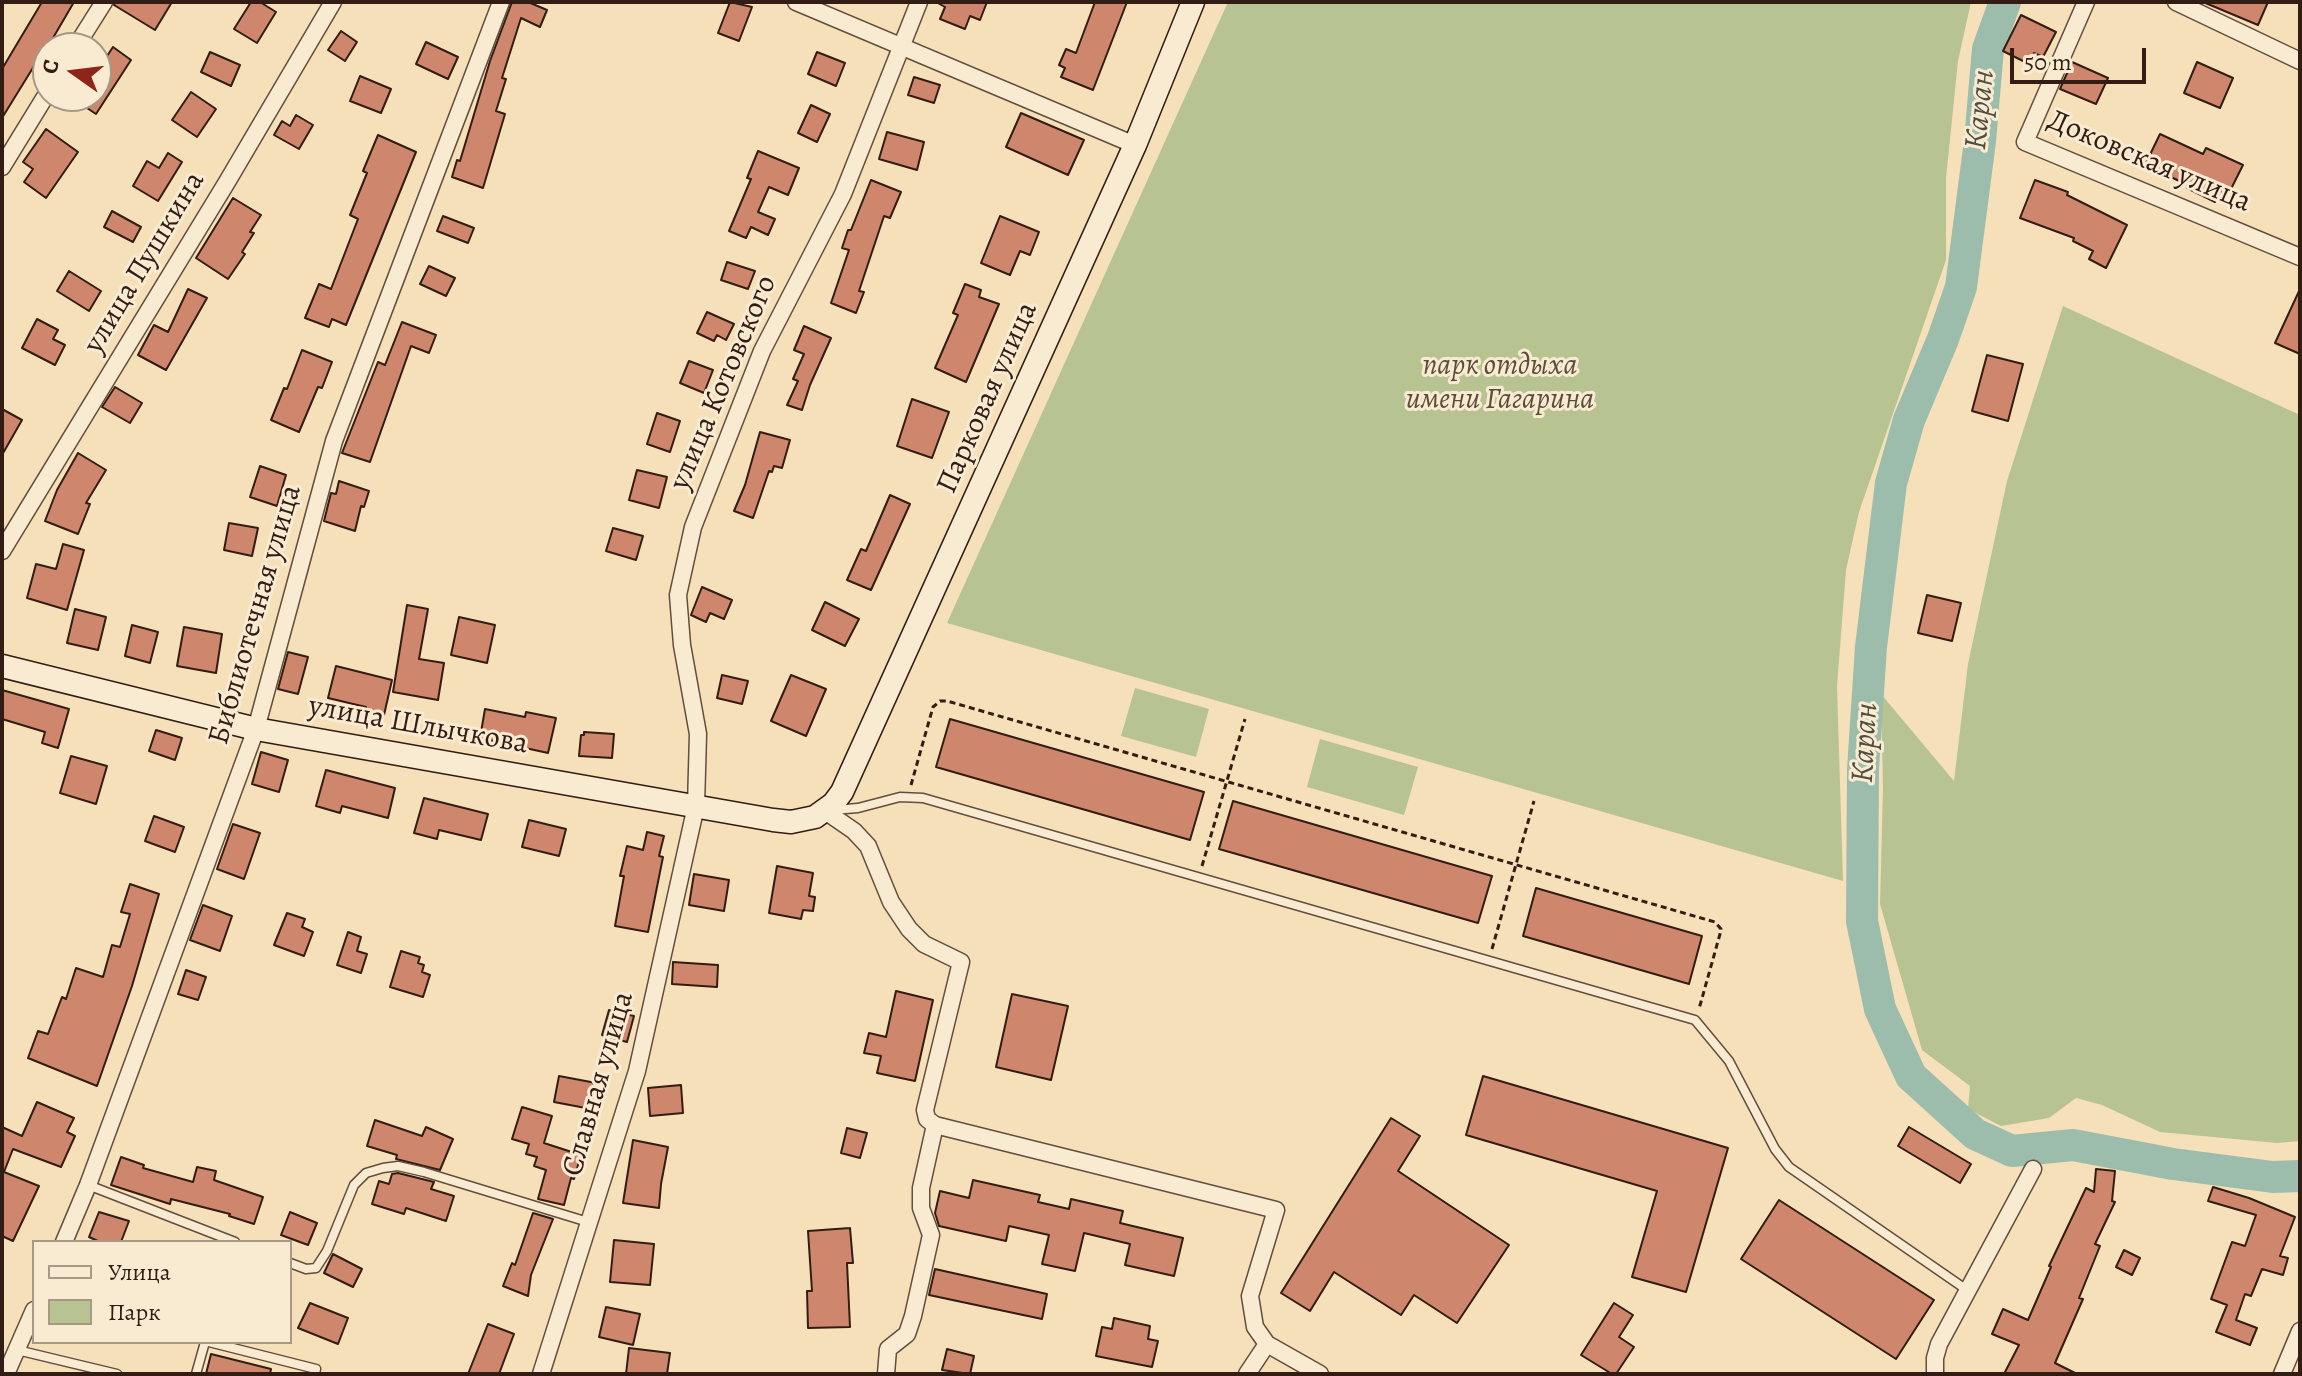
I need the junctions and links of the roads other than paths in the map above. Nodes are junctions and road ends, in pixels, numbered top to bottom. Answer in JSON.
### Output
{"nodes":[{"id":1,"x":104,"y":2,"type":"edge"},
{"id":2,"x":333,"y":2,"type":"edge"},
{"id":3,"x":501,"y":2,"type":"edge"},
{"id":4,"x":796,"y":2,"type":"edge"},
{"id":5,"x":919,"y":2,"type":"edge"},
{"id":6,"x":1193,"y":2,"type":"edge"},
{"id":7,"x":2086,"y":2,"type":"edge"},
{"id":8,"x":2176,"y":2,"type":"edge"},
{"id":9,"x":85,"y":32,"type":"edge"},
{"id":10,"x":899,"y":47,"type":"junction"},
{"id":11,"x":2300,"y":61,"type":"edge"},
{"id":12,"x":36,"y":112,"type":"edge"},
{"id":13,"x":1135,"y":145,"type":"junction"},
{"id":14,"x":2,"y":167,"type":"edge"},
{"id":15,"x":2300,"y":257,"type":"edge"},
{"id":16,"x":2,"y":551,"type":"edge"},
{"id":17,"x":2,"y":666,"type":"edge"},
{"id":18,"x":256,"y":729,"type":"junction"},
{"id":19,"x":696,"y":806,"type":"junction"},
{"id":20,"x":825,"y":811,"type":"junction"},
{"id":21,"x":935,"y":1125,"type":"junction"},
{"id":22,"x":2033,"y":1169,"type":"dead end"},
{"id":23,"x":88,"y":1185,"type":"junction"},
{"id":24,"x":588,"y":1222,"type":"junction"},
{"id":25,"x":65,"y":1240,"type":"edge"},
{"id":26,"x":230,"y":1240,"type":"edge"},
{"id":27,"x":292,"y":1264,"type":"edge"},
{"id":28,"x":1967,"y":1290,"type":"junction"},
{"id":29,"x":32,"y":1315,"type":"edge"},
{"id":30,"x":2300,"y":1331,"type":"edge"},
{"id":31,"x":206,"y":1344,"type":"edge"},
{"id":32,"x":215,"y":1344,"type":"edge"},
{"id":33,"x":1267,"y":1344,"type":"junction"},
{"id":34,"x":17,"y":1350,"type":"junction"},
{"id":35,"x":6,"y":1374,"type":"edge"},
{"id":36,"x":116,"y":1374,"type":"edge"},
{"id":37,"x":196,"y":1374,"type":"edge"},
{"id":38,"x":315,"y":1374,"type":"edge"},
{"id":39,"x":541,"y":1374,"type":"edge"},
{"id":40,"x":886,"y":1374,"type":"edge"},
{"id":41,"x":1247,"y":1374,"type":"edge"},
{"id":42,"x":1320,"y":1374,"type":"edge"},
{"id":43,"x":1935,"y":1374,"type":"edge"},
{"id":44,"x":2282,"y":1374,"type":"edge"}],
"edges":[{"from":1,"to":9,"type":"street"},
{"from":2,"to":16,"type":"street","name":"улица Пушкина"},
{"from":3,"to":18,"type":"street","name":"Библиотечная улица"},
{"from":4,"to":10,"type":"street"},
{"from":5,"to":10,"type":"street","name":"улица Котовского"},
{"from":6,"to":13,"type":"street","name":"Парковая улица"},
{"from":7,"to":15,"type":"street","name":"Доковская улица"},
{"from":8,"to":11,"type":"street"},
{"from":10,"to":13,"type":"street"},
{"from":10,"to":19,"type":"street","name":"улица Котовского"},
{"from":12,"to":14,"type":"street"},
{"from":13,"to":20,"type":"street","name":"Парковая улица"},
{"from":17,"to":18,"type":"street","name":"улица Шлычкова"},
{"from":18,"to":19,"type":"street","name":"улица Шлычкова"},
{"from":18,"to":23,"type":"street","name":"Библиотечная улица"},
{"from":19,"to":20,"type":"street","name":"улица Шлычкова"},
{"from":19,"to":24,"type":"street","name":"Славная улица"},
{"from":20,"to":21,"type":"street"},
{"from":20,"to":28,"type":"lane"},
{"from":21,"to":33,"type":"street"},
{"from":21,"to":40,"type":"street"},
{"from":22,"to":28,"type":"street"},
{"from":23,"to":25,"type":"street","name":"Библиотечная улица"},
{"from":23,"to":26,"type":"lane"},
{"from":24,"to":27,"type":"lane"},
{"from":24,"to":39,"type":"street","name":"Славная улица"},
{"from":28,"to":43,"type":"street"},
{"from":29,"to":34,"type":"street"},
{"from":30,"to":44,"type":"street"},
{"from":31,"to":37,"type":"lane"},
{"from":32,"to":38,"type":"lane"},
{"from":33,"to":41,"type":"street"},
{"from":33,"to":42,"type":"street"},
{"from":34,"to":35,"type":"street"},
{"from":34,"to":36,"type":"lane"}]}
